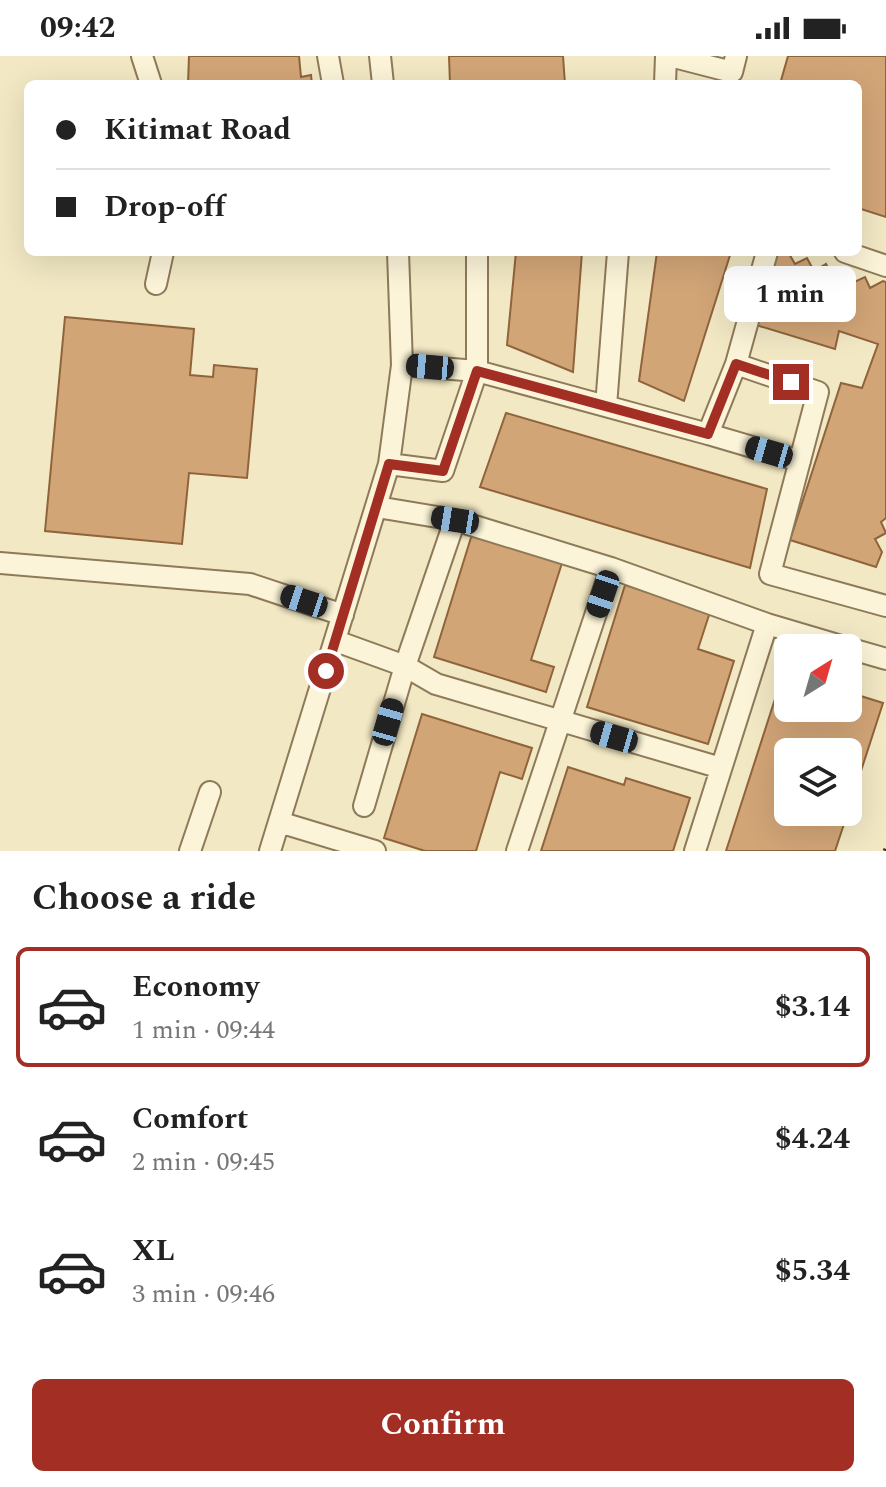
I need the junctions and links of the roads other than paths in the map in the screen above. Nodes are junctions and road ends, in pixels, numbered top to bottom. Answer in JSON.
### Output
{"nodes":[{"id":1,"x":142,"y":56,"type":"edge"},
{"id":2,"x":328,"y":56,"type":"edge"},
{"id":3,"x":380,"y":56,"type":"edge"},
{"id":4,"x":668,"y":56,"type":"edge"},
{"id":5,"x":736,"y":56,"type":"edge"},
{"id":6,"x":150,"y":80,"type":"edge"},
{"id":7,"x":332,"y":80,"type":"edge"},
{"id":8,"x":383,"y":80,"type":"edge"},
{"id":9,"x":665,"y":80,"type":"edge"},
{"id":10,"x":162,"y":256,"type":"edge"},
{"id":11,"x":398,"y":256,"type":"edge"},
{"id":12,"x":477,"y":256,"type":"edge"},
{"id":13,"x":618,"y":256,"type":"edge"},
{"id":14,"x":766,"y":256,"type":"edge"},
{"id":15,"x":857,"y":256,"type":"edge"},
{"id":16,"x":886,"y":266,"type":"edge"},
{"id":17,"x":156,"y":284,"type":"dead end"},
{"id":18,"x":736,"y":364,"type":"junction"},
{"id":19,"x":402,"y":365,"type":"junction"},
{"id":20,"x":477,"y":371,"type":"junction"},
{"id":21,"x":606,"y":406,"type":"junction"},
{"id":22,"x":708,"y":434,"type":"junction"},
{"id":23,"x":800,"y":461,"type":"junction"},
{"id":24,"x":389,"y":464,"type":"junction"},
{"id":25,"x":377,"y":507,"type":"junction"},
{"id":26,"x":455,"y":520,"type":"junction"},
{"id":27,"x":0,"y":563,"type":"edge"},
{"id":28,"x":611,"y":568,"type":"junction"},
{"id":29,"x":886,"y":606,"type":"edge"},
{"id":30,"x":343,"y":615,"type":"junction"},
{"id":31,"x":767,"y":624,"type":"junction"},
{"id":32,"x":801,"y":634,"type":"edge"},
{"id":33,"x":336,"y":641,"type":"junction"},
{"id":34,"x":862,"y":652,"type":"edge"},
{"id":35,"x":886,"y":659,"type":"edge"},
{"id":36,"x":405,"y":666,"type":"junction"},
{"id":37,"x":560,"y":721,"type":"junction"},
{"id":38,"x":721,"y":768,"type":"junction"},
{"id":39,"x":210,"y":792,"type":"dead end"},
{"id":40,"x":364,"y":806,"type":"dead end"},
{"id":41,"x":279,"y":822,"type":"junction"},
{"id":42,"x":351,"y":847,"type":"edge"},
{"id":43,"x":190,"y":851,"type":"edge"},
{"id":44,"x":270,"y":851,"type":"edge"},
{"id":45,"x":375,"y":851,"type":"edge"},
{"id":46,"x":517,"y":851,"type":"edge"},
{"id":47,"x":695,"y":851,"type":"edge"}],
"edges":[{"from":1,"to":6,"type":"street"},
{"from":2,"to":7,"type":"street"},
{"from":3,"to":8,"type":"street"},
{"from":4,"to":5,"type":"street"},
{"from":4,"to":9,"type":"street"},
{"from":10,"to":17,"type":"street"},
{"from":11,"to":19,"type":"street"},
{"from":12,"to":20,"type":"street"},
{"from":13,"to":21,"type":"street"},
{"from":14,"to":18,"type":"street"},
{"from":15,"to":16,"type":"street"},
{"from":18,"to":22,"type":"street"},
{"from":18,"to":23,"type":"street"},
{"from":19,"to":20,"type":"street"},
{"from":19,"to":24,"type":"street"},
{"from":20,"to":21,"type":"street"},
{"from":20,"to":24,"type":"street"},
{"from":21,"to":22,"type":"street"},
{"from":22,"to":23,"type":"street"},
{"from":23,"to":29,"type":"street"},
{"from":24,"to":25,"type":"street"},
{"from":25,"to":26,"type":"street"},
{"from":25,"to":30,"type":"street"},
{"from":26,"to":28,"type":"street"},
{"from":26,"to":36,"type":"street"},
{"from":27,"to":30,"type":"street"},
{"from":28,"to":31,"type":"street"},
{"from":28,"to":37,"type":"street"},
{"from":30,"to":33,"type":"street"},
{"from":31,"to":32,"type":"street"},
{"from":31,"to":38,"type":"street"},
{"from":33,"to":36,"type":"street"},
{"from":33,"to":41,"type":"street"},
{"from":34,"to":35,"type":"street"},
{"from":36,"to":37,"type":"street"},
{"from":36,"to":40,"type":"street"},
{"from":37,"to":38,"type":"street"},
{"from":37,"to":46,"type":"street"},
{"from":38,"to":47,"type":"street"},
{"from":39,"to":43,"type":"street"},
{"from":41,"to":42,"type":"street"},
{"from":41,"to":44,"type":"street"},
{"from":42,"to":45,"type":"street"}]}
